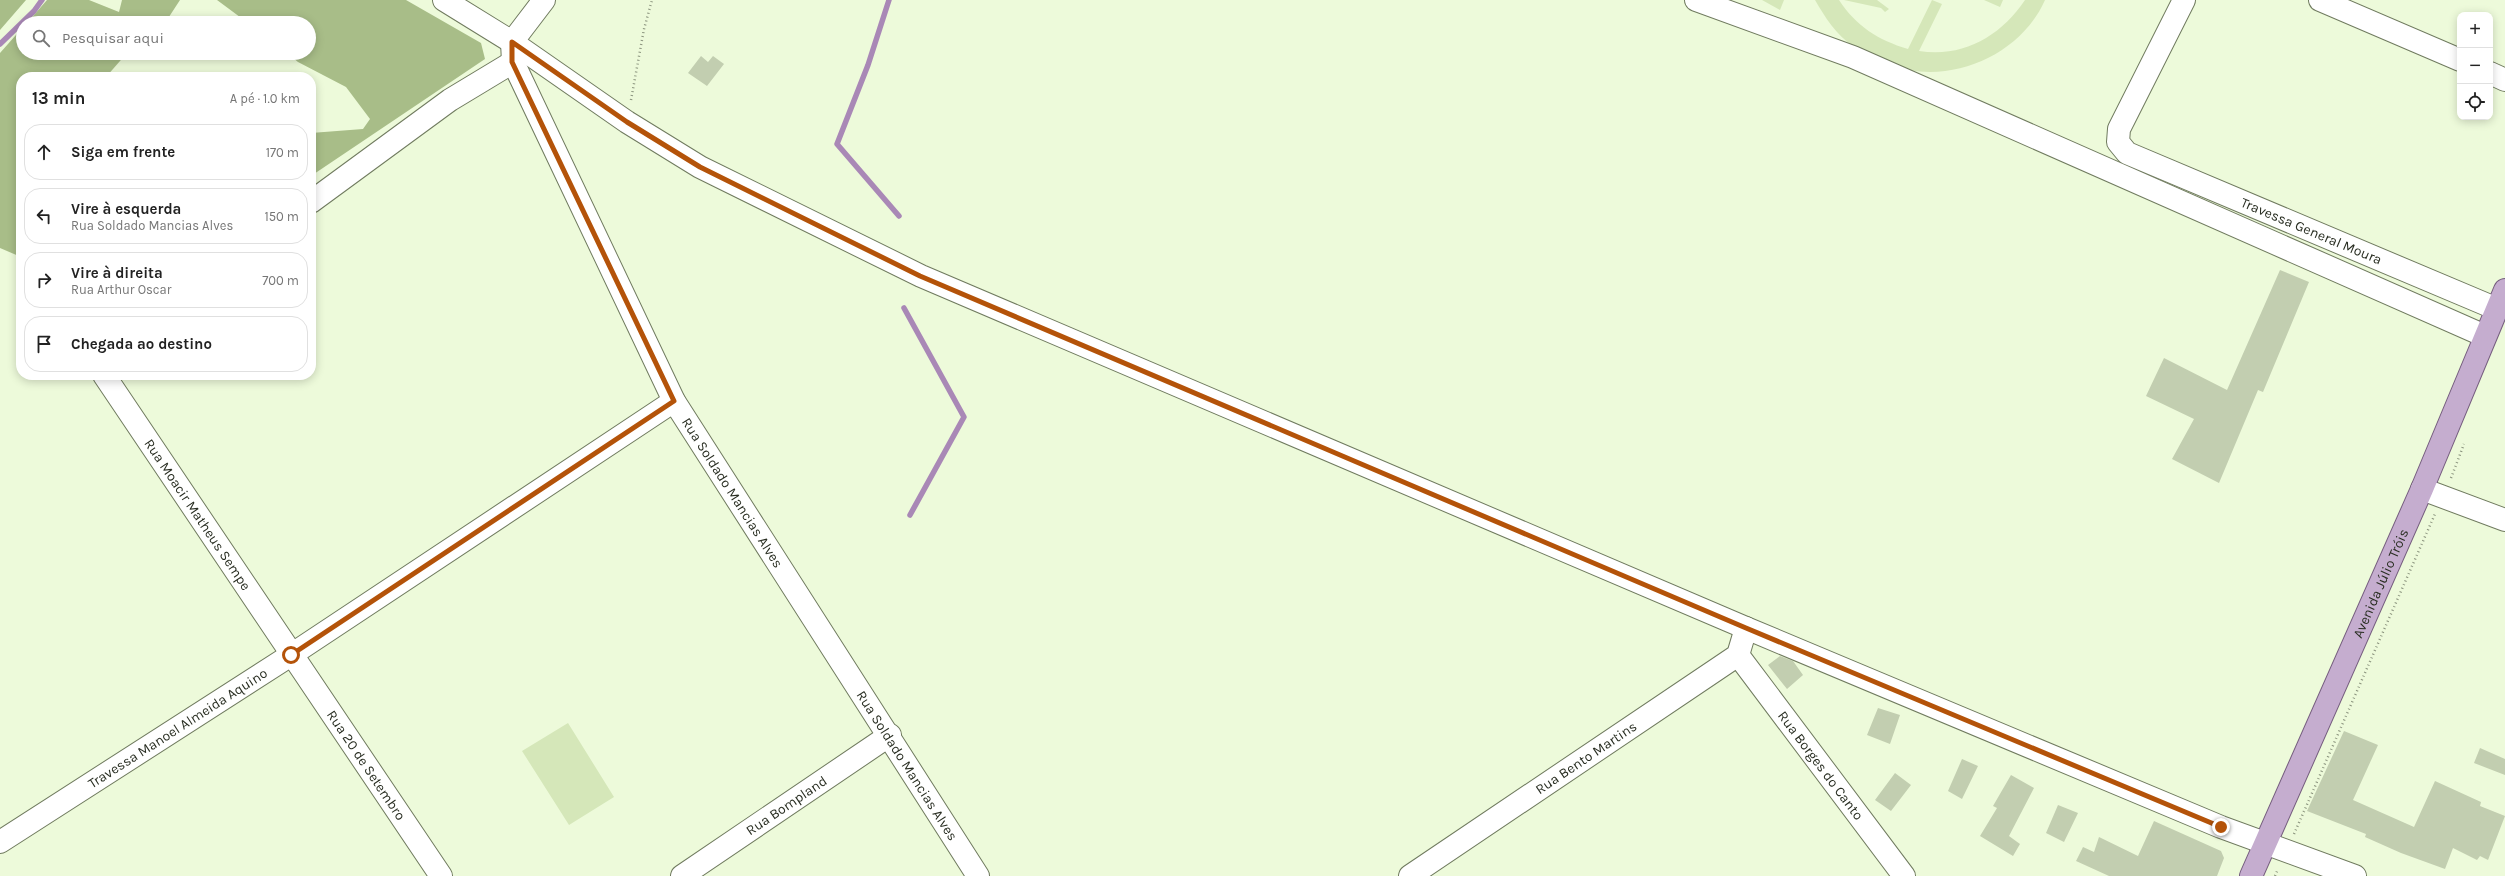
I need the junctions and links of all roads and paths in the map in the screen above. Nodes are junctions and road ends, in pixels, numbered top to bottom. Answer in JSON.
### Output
{"nodes":[{"id":1,"x":444,"y":0,"type":"edge"},
{"id":2,"x":544,"y":0,"type":"edge"},
{"id":3,"x":652,"y":0,"type":"edge"},
{"id":4,"x":1696,"y":0,"type":"edge"},
{"id":5,"x":2184,"y":0,"type":"edge"},
{"id":6,"x":2320,"y":0,"type":"edge"},
{"id":7,"x":512,"y":52,"type":"junction"},
{"id":8,"x":2457,"y":59,"type":"edge"},
{"id":9,"x":2493,"y":74,"type":"edge"},
{"id":10,"x":2505,"y":80,"type":"edge"},
{"id":11,"x":627,"y":122,"type":"junction"},
{"id":12,"x":316,"y":198,"type":"edge"},
{"id":13,"x":2501,"y":299,"type":"edge"},
{"id":14,"x":2485,"y":336,"type":"junction"},
{"id":15,"x":107,"y":380,"type":"edge"},
{"id":16,"x":674,"y":401,"type":"junction"},
{"id":17,"x":2422,"y":489,"type":"junction"},
{"id":18,"x":2505,"y":520,"type":"edge"},
{"id":19,"x":1746,"y":628,"type":"junction"},
{"id":20,"x":291,"y":655,"type":"junction"},
{"id":21,"x":1738,"y":655,"type":"junction"},
{"id":22,"x":890,"y":735,"type":"junction"},
{"id":23,"x":0,"y":842,"type":"edge"},
{"id":24,"x":2265,"y":843,"type":"junction"},
{"id":25,"x":441,"y":876,"type":"edge"},
{"id":26,"x":682,"y":876,"type":"edge"},
{"id":27,"x":978,"y":876,"type":"edge"},
{"id":28,"x":1410,"y":876,"type":"edge"},
{"id":29,"x":1904,"y":876,"type":"edge"},
{"id":30,"x":2251,"y":876,"type":"edge"},
{"id":31,"x":2356,"y":876,"type":"edge"}],
"edges":[{"from":1,"to":7,"type":"street"},
{"from":2,"to":7,"type":"street"},
{"from":3,"to":11,"type":"path"},
{"from":4,"to":14,"type":"street"},
{"from":5,"to":13,"type":"street","name":"Travessa General Moura"},
{"from":6,"to":8,"type":"street"},
{"from":7,"to":11,"type":"street"},
{"from":7,"to":12,"type":"street"},
{"from":7,"to":16,"type":"street","name":"Rua Soldado Mancias Alves"},
{"from":9,"to":10,"type":"street"},
{"from":11,"to":19,"type":"street"},
{"from":13,"to":14,"type":"main road","name":"Avenida Júlio Tróis"},
{"from":14,"to":17,"type":"main road","name":"Avenida Júlio Tróis"},
{"from":15,"to":20,"type":"street","name":"Rua Moacir Matheus Sempe"},
{"from":16,"to":20,"type":"street","name":"Travessa Manoel Almeida Aquino"},
{"from":16,"to":22,"type":"street","name":"Rua Soldado Mancias Alves"},
{"from":17,"to":18,"type":"street"},
{"from":17,"to":24,"type":"main road","name":"Avenida Júlio Tróis"},
{"from":19,"to":21,"type":"street"},
{"from":19,"to":24,"type":"street"},
{"from":20,"to":23,"type":"street","name":"Travessa Manoel Almeida Aquino"},
{"from":20,"to":25,"type":"street","name":"Rua 20 de Setembro"},
{"from":21,"to":28,"type":"street","name":"Rua Bento Martins"},
{"from":21,"to":29,"type":"street","name":"Rua Borges do Canto"},
{"from":22,"to":26,"type":"street","name":"Rua Bompland"},
{"from":22,"to":27,"type":"street","name":"Rua Soldado Mancias Alves"},
{"from":24,"to":30,"type":"main road","name":"Avenida Júlio Tróis"},
{"from":24,"to":31,"type":"street"}]}
